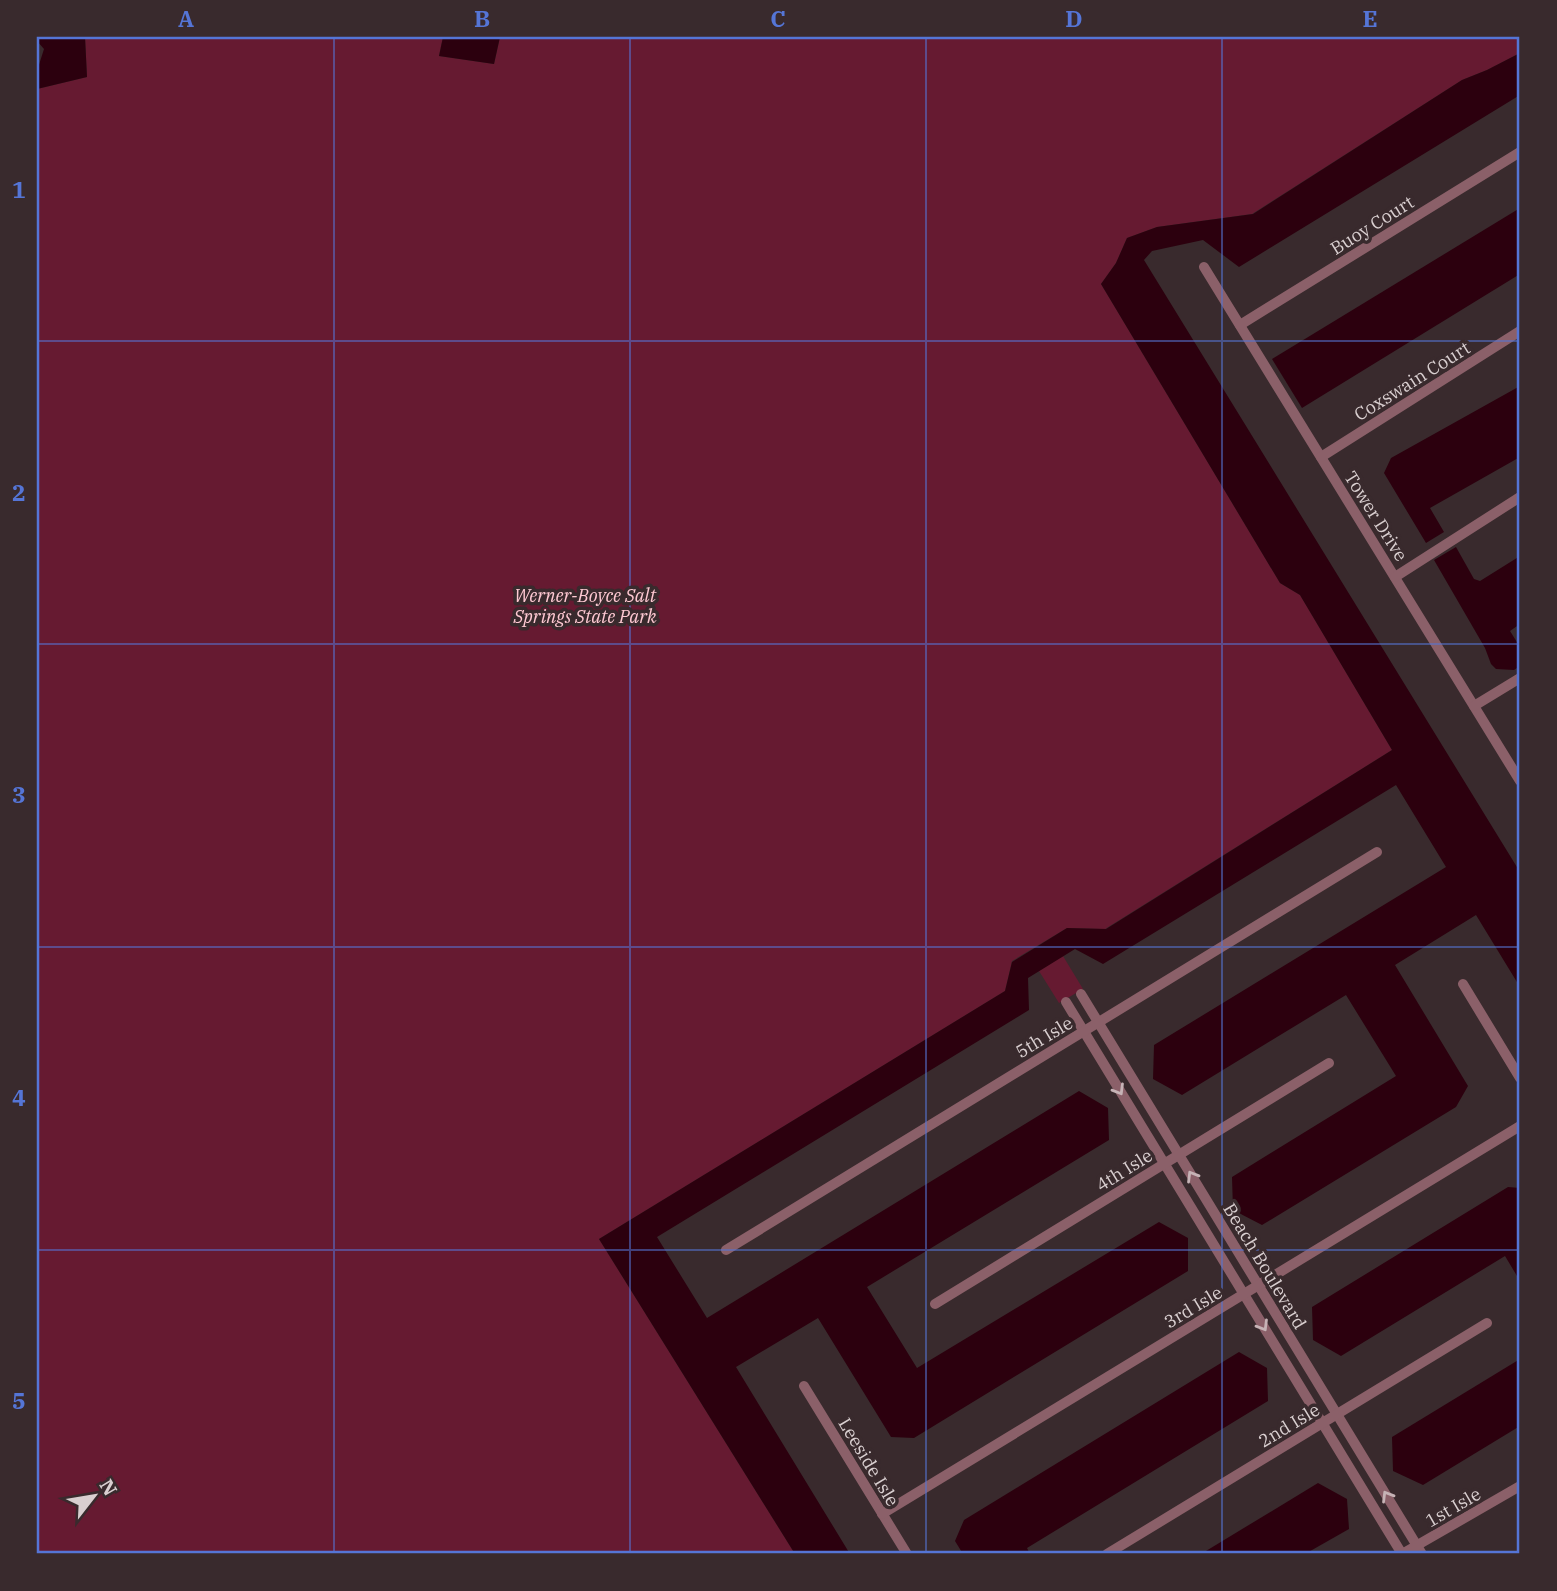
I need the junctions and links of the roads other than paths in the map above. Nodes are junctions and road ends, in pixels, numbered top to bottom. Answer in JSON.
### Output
{"nodes":[{"id":1,"x":1520,"y":152,"type":"edge"},
{"id":2,"x":1204,"y":267,"type":"dead end"},
{"id":3,"x":1240,"y":325,"type":"junction"},
{"id":4,"x":1520,"y":331,"type":"edge"},
{"id":5,"x":1321,"y":457,"type":"junction"},
{"id":6,"x":1520,"y":497,"type":"edge"},
{"id":7,"x":1395,"y":577,"type":"junction"},
{"id":8,"x":1520,"y":678,"type":"edge"},
{"id":9,"x":1474,"y":706,"type":"junction"},
{"id":10,"x":1520,"y":781,"type":"edge"},
{"id":11,"x":1377,"y":852,"type":"dead end"},
{"id":12,"x":1463,"y":984,"type":"dead end"},
{"id":13,"x":1081,"y":994,"type":"dead end"},
{"id":14,"x":1066,"y":1002,"type":"dead end"},
{"id":15,"x":1098,"y":1023,"type":"junction"},
{"id":16,"x":1084,"y":1032,"type":"junction"},
{"id":17,"x":1329,"y":1062,"type":"dead end"},
{"id":18,"x":1520,"y":1078,"type":"edge"},
{"id":19,"x":1520,"y":1126,"type":"edge"},
{"id":20,"x":1179,"y":1154,"type":"junction"},
{"id":21,"x":1164,"y":1164,"type":"junction"},
{"id":22,"x":726,"y":1250,"type":"dead end"},
{"id":23,"x":1259,"y":1285,"type":"junction"},
{"id":24,"x":1244,"y":1294,"type":"junction"},
{"id":25,"x":935,"y":1304,"type":"dead end"},
{"id":26,"x":1487,"y":1323,"type":"dead end"},
{"id":27,"x":804,"y":1386,"type":"dead end"},
{"id":28,"x":1338,"y":1414,"type":"junction"},
{"id":29,"x":1322,"y":1423,"type":"junction"},
{"id":30,"x":1520,"y":1486,"type":"edge"},
{"id":31,"x":882,"y":1514,"type":"junction"},
{"id":32,"x":1419,"y":1550,"type":"edge"},
{"id":33,"x":907,"y":1554,"type":"edge"},
{"id":34,"x":1108,"y":1554,"type":"edge"},
{"id":35,"x":1402,"y":1554,"type":"edge"}],
"edges":[{"from":1,"to":3,"type":"street","name":"Buoy Court"},
{"from":2,"to":3,"type":"street","name":"Tower Drive"},
{"from":3,"to":5,"type":"street","name":"Tower Drive"},
{"from":4,"to":5,"type":"street","name":"Coxswain Court"},
{"from":5,"to":7,"type":"street","name":"Tower Drive"},
{"from":6,"to":7,"type":"street"},
{"from":7,"to":9,"type":"street","name":"Tower Drive"},
{"from":8,"to":9,"type":"street"},
{"from":9,"to":10,"type":"street","name":"Tower Drive"},
{"from":11,"to":15,"type":"street","name":"5th Isle"},
{"from":12,"to":18,"type":"street"},
{"from":13,"to":15,"type":"street","name":"Beach Boulevard"},
{"from":14,"to":16,"type":"street","name":"Beach Boulevard"},
{"from":15,"to":16,"type":"street","name":"5th Isle"},
{"from":15,"to":20,"type":"street","name":"Beach Boulevard"},
{"from":16,"to":21,"type":"street","name":"Beach Boulevard","one_way":true},
{"from":16,"to":22,"type":"street","name":"5th Isle"},
{"from":17,"to":20,"type":"street","name":"4th Isle"},
{"from":19,"to":23,"type":"street","name":"3rd Isle"},
{"from":20,"to":21,"type":"street","name":"4th Isle"},
{"from":23,"to":20,"type":"street","name":"Beach Boulevard","one_way":true},
{"from":21,"to":24,"type":"street","name":"Beach Boulevard"},
{"from":21,"to":25,"type":"street","name":"4th Isle"},
{"from":23,"to":24,"type":"street","name":"3rd Isle"},
{"from":23,"to":28,"type":"street","name":"Beach Boulevard"},
{"from":24,"to":29,"type":"street","name":"Beach Boulevard","one_way":true},
{"from":24,"to":31,"type":"street","name":"3rd Isle"},
{"from":26,"to":28,"type":"street","name":"2nd Isle"},
{"from":27,"to":31,"type":"street","name":"Leeside Isle"},
{"from":28,"to":29,"type":"street","name":"2nd Isle"},
{"from":32,"to":28,"type":"street","name":"Beach Boulevard","one_way":true},
{"from":29,"to":34,"type":"street","name":"2nd Isle"},
{"from":29,"to":35,"type":"street","name":"Beach Boulevard"},
{"from":30,"to":32,"type":"street","name":"1st Isle"},
{"from":31,"to":33,"type":"street","name":"Leeside Isle"},
{"from":32,"to":35,"type":"street","name":"1st Isle"}]}
